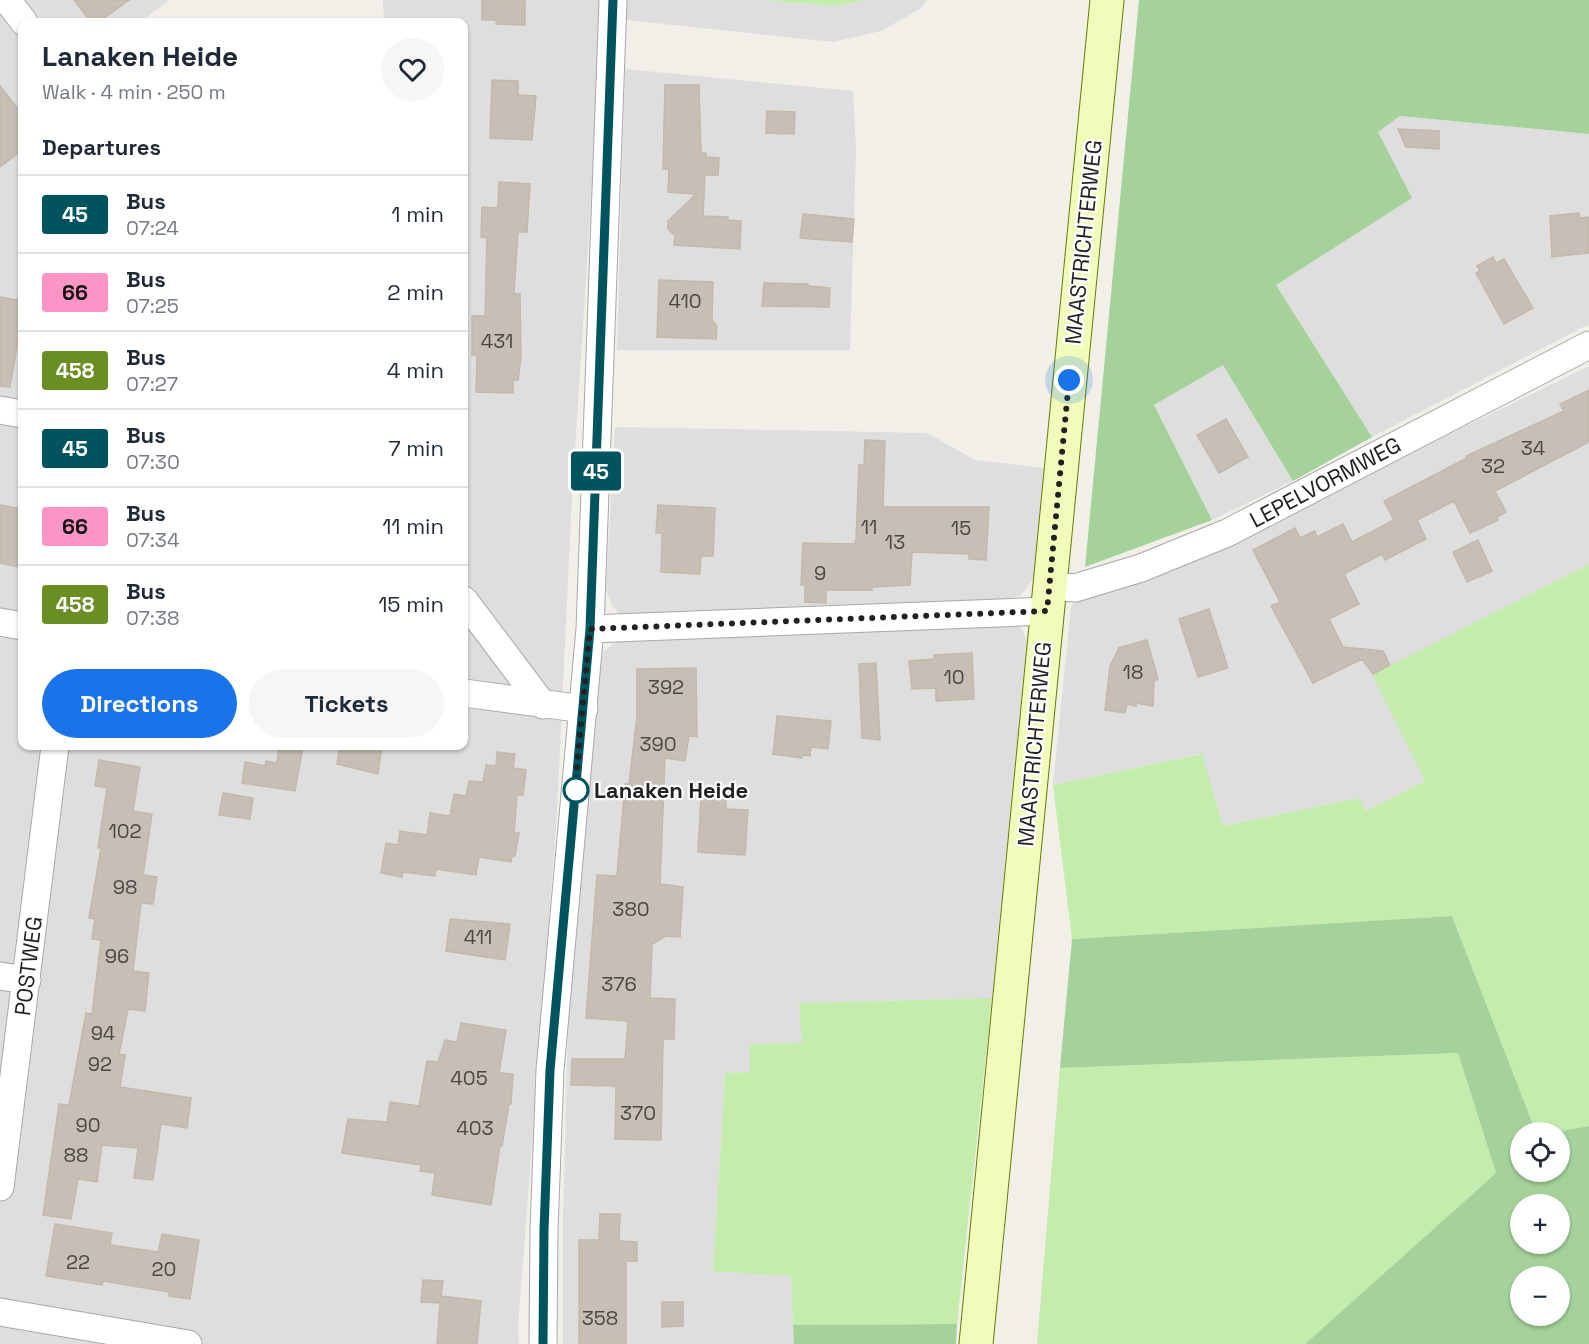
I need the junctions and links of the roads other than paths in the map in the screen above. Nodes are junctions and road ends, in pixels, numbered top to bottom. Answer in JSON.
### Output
{"nodes":[{"id":1,"x":7,"y":0,"type":"edge"},
{"id":2,"x":613,"y":0,"type":"edge"},
{"id":3,"x":1107,"y":0,"type":"edge"},
{"id":4,"x":21,"y":18,"type":"edge"},
{"id":5,"x":1589,"y":345,"type":"edge"},
{"id":6,"x":0,"y":410,"type":"edge"},
{"id":7,"x":18,"y":413,"type":"edge"},
{"id":8,"x":1048,"y":598,"type":"junction"},
{"id":9,"x":468,"y":605,"type":"edge"},
{"id":10,"x":0,"y":622,"type":"edge"},
{"id":11,"x":18,"y":625,"type":"edge"},
{"id":12,"x":590,"y":629,"type":"junction"},
{"id":13,"x":468,"y":694,"type":"edge"},
{"id":14,"x":543,"y":705,"type":"junction"},
{"id":15,"x":584,"y":709,"type":"junction"},
{"id":16,"x":55,"y":750,"type":"edge"},
{"id":17,"x":0,"y":976,"type":"edge"},
{"id":18,"x":27,"y":980,"type":"junction"},
{"id":19,"x":0,"y":1187,"type":"edge"},
{"id":20,"x":0,"y":1311,"type":"edge"},
{"id":21,"x":188,"y":1344,"type":"edge"},
{"id":22,"x":543,"y":1344,"type":"edge"},
{"id":23,"x":976,"y":1344,"type":"edge"}],
"edges":[{"from":1,"to":4,"type":"street"},
{"from":2,"to":12,"type":"street"},
{"from":3,"to":8,"type":"main road","name":"MAASTRICHTERWEG"},
{"from":5,"to":8,"type":"street","name":"LEPELVORMWEG"},
{"from":6,"to":7,"type":"street"},
{"from":8,"to":12,"type":"street","name":"LEPELVORMWEG"},
{"from":8,"to":23,"type":"main road","name":"MAASTRICHTERWEG"},
{"from":9,"to":14,"type":"street"},
{"from":10,"to":11,"type":"street"},
{"from":12,"to":15,"type":"street"},
{"from":13,"to":14,"type":"street"},
{"from":14,"to":15,"type":"street"},
{"from":15,"to":22,"type":"street"},
{"from":16,"to":18,"type":"street","name":"POSTWEG"},
{"from":17,"to":18,"type":"street"},
{"from":18,"to":19,"type":"street","name":"POSTWEG"},
{"from":20,"to":21,"type":"street"}]}
